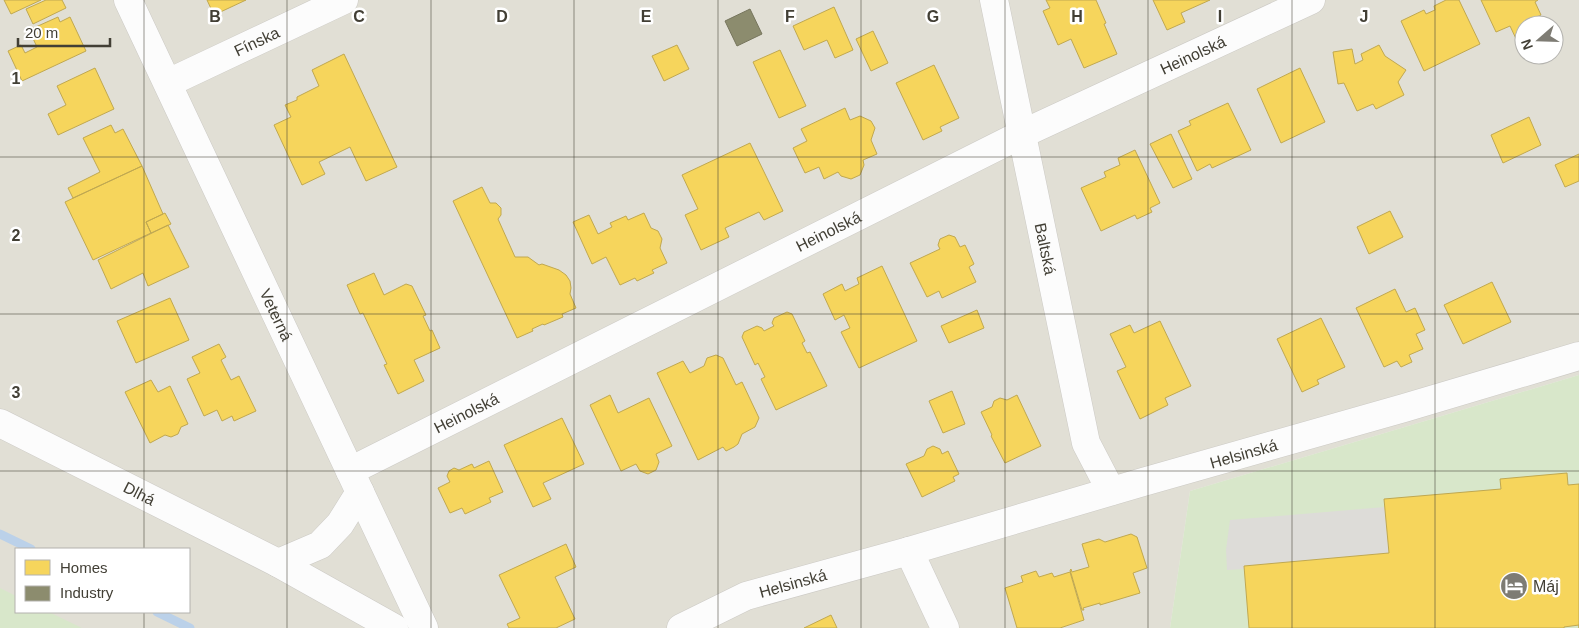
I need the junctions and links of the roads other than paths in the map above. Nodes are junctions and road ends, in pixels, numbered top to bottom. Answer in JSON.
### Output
{"nodes":[{"id":1,"x":128,"y":0,"type":"edge"},
{"id":2,"x":344,"y":0,"type":"edge"},
{"id":3,"x":994,"y":0,"type":"edge"},
{"id":4,"x":1311,"y":0,"type":"edge"},
{"id":5,"x":168,"y":83,"type":"junction"},
{"id":6,"x":1022,"y":134,"type":"junction"},
{"id":7,"x":1579,"y":356,"type":"edge"},
{"id":8,"x":0,"y":423,"type":"edge"},
{"id":9,"x":355,"y":482,"type":"junction"},
{"id":10,"x":1111,"y":491,"type":"junction"},
{"id":11,"x":909,"y":551,"type":"junction"},
{"id":12,"x":278,"y":563,"type":"junction"},
{"id":13,"x":394,"y":628,"type":"edge"},
{"id":14,"x":424,"y":628,"type":"edge"},
{"id":15,"x":681,"y":628,"type":"edge"},
{"id":16,"x":945,"y":628,"type":"edge"}],
"edges":[{"from":1,"to":5,"type":"street","name":"Veterná"},
{"from":2,"to":5,"type":"street","name":"Fínska"},
{"from":3,"to":6,"type":"street","name":"Baltská"},
{"from":4,"to":6,"type":"street","name":"Heinolská"},
{"from":5,"to":9,"type":"street","name":"Veterná"},
{"from":6,"to":9,"type":"street","name":"Heinolská"},
{"from":6,"to":10,"type":"street","name":"Baltská"},
{"from":7,"to":10,"type":"street","name":"Helsinská"},
{"from":8,"to":12,"type":"street","name":"Dlhá"},
{"from":9,"to":12,"type":"street"},
{"from":9,"to":14,"type":"street","name":"Veterná"},
{"from":10,"to":11,"type":"street","name":"Helsinská"},
{"from":11,"to":15,"type":"street","name":"Helsinská"},
{"from":11,"to":16,"type":"street"},
{"from":12,"to":13,"type":"street","name":"Dlhá"}]}
